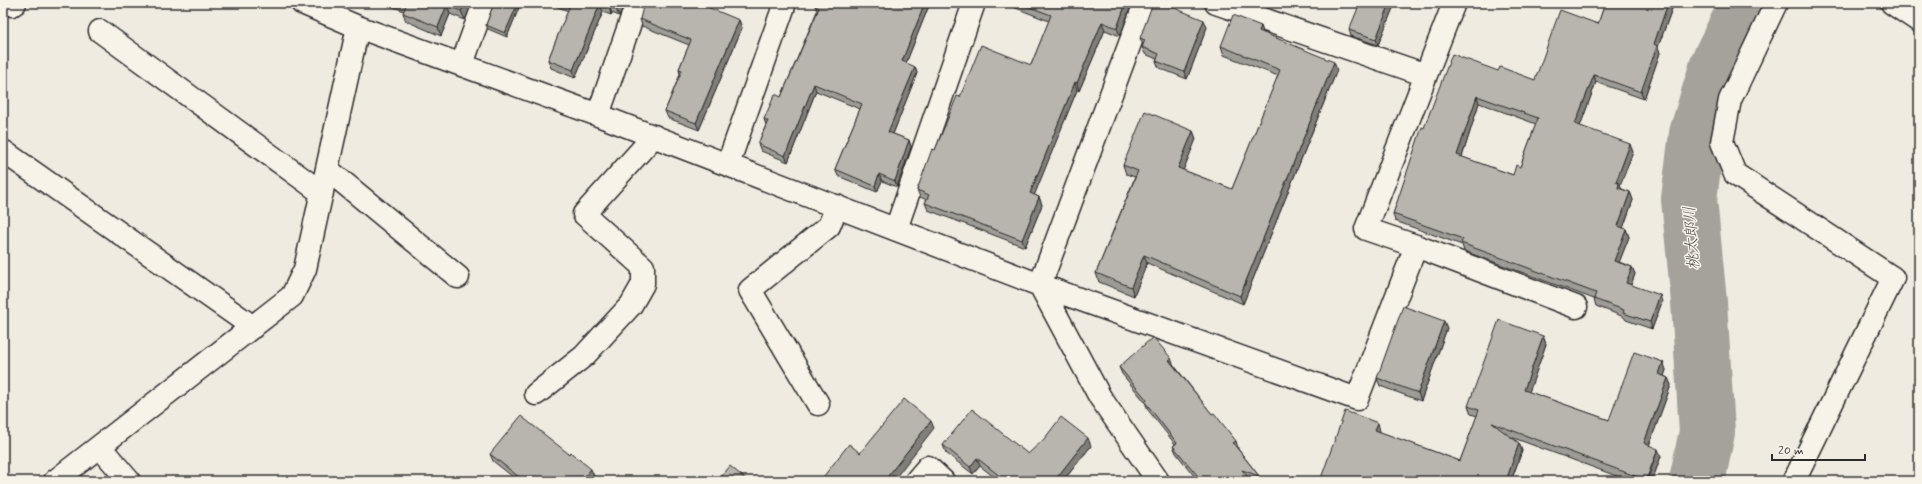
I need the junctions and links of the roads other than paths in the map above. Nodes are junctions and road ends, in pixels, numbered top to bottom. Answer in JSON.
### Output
{"nodes":[{"id":1,"x":302,"y":3,"type":"edge"},
{"id":2,"x":484,"y":3,"type":"edge"},
{"id":3,"x":637,"y":3,"type":"edge"},
{"id":4,"x":974,"y":3,"type":"edge"},
{"id":5,"x":1145,"y":3,"type":"edge"},
{"id":6,"x":1216,"y":3,"type":"edge"},
{"id":7,"x":1454,"y":3,"type":"edge"},
{"id":8,"x":1776,"y":3,"type":"edge"},
{"id":9,"x":1892,"y":3,"type":"edge"},
{"id":10,"x":779,"y":5,"type":"edge"},
{"id":11,"x":332,"y":8,"type":"edge"},
{"id":12,"x":1919,"y":21,"type":"edge"},
{"id":13,"x":358,"y":27,"type":"junction"},
{"id":14,"x":100,"y":31,"type":"dead end"},
{"id":15,"x":462,"y":64,"type":"junction"},
{"id":16,"x":1426,"y":75,"type":"junction"},
{"id":17,"x":598,"y":115,"type":"junction"},
{"id":18,"x":654,"y":136,"type":"junction"},
{"id":19,"x":3,"y":151,"type":"edge"},
{"id":20,"x":728,"y":164,"type":"junction"},
{"id":21,"x":327,"y":169,"type":"junction"},
{"id":22,"x":322,"y":193,"type":"junction"},
{"id":23,"x":837,"y":206,"type":"junction"},
{"id":24,"x":896,"y":229,"type":"junction"},
{"id":25,"x":1416,"y":246,"type":"junction"},
{"id":26,"x":458,"y":277,"type":"dead end"},
{"id":27,"x":1040,"y":285,"type":"junction"},
{"id":28,"x":1576,"y":307,"type":"dead end"},
{"id":29,"x":253,"y":327,"type":"junction"},
{"id":30,"x":536,"y":394,"type":"dead end"},
{"id":31,"x":818,"y":404,"type":"dead end"},
{"id":32,"x":100,"y":447,"type":"junction"},
{"id":33,"x":55,"y":481,"type":"edge"},
{"id":34,"x":129,"y":481,"type":"edge"},
{"id":35,"x":916,"y":481,"type":"edge"},
{"id":36,"x":943,"y":481,"type":"edge"},
{"id":37,"x":1158,"y":481,"type":"edge"},
{"id":38,"x":1794,"y":481,"type":"edge"}],
"edges":[{"from":1,"to":11,"type":"street"},
{"from":2,"to":15,"type":"street"},
{"from":3,"to":17,"type":"street"},
{"from":4,"to":24,"type":"street"},
{"from":5,"to":27,"type":"street"},
{"from":6,"to":16,"type":"street"},
{"from":7,"to":16,"type":"street"},
{"from":8,"to":38,"type":"street"},
{"from":9,"to":12,"type":"street"},
{"from":10,"to":20,"type":"street"},
{"from":11,"to":13,"type":"street"},
{"from":13,"to":15,"type":"street"},
{"from":13,"to":21,"type":"street"},
{"from":14,"to":22,"type":"street"},
{"from":15,"to":17,"type":"street"},
{"from":16,"to":25,"type":"street"},
{"from":17,"to":18,"type":"street"},
{"from":18,"to":20,"type":"street"},
{"from":18,"to":30,"type":"street"},
{"from":19,"to":29,"type":"street"},
{"from":20,"to":23,"type":"street"},
{"from":21,"to":22,"type":"street"},
{"from":21,"to":26,"type":"street"},
{"from":22,"to":29,"type":"street"},
{"from":23,"to":24,"type":"street"},
{"from":23,"to":31,"type":"street"},
{"from":24,"to":27,"type":"street"},
{"from":25,"to":27,"type":"street"},
{"from":25,"to":28,"type":"street"},
{"from":27,"to":37,"type":"street"},
{"from":29,"to":32,"type":"street"},
{"from":32,"to":33,"type":"street"},
{"from":32,"to":34,"type":"street"},
{"from":35,"to":36,"type":"street"}]}
